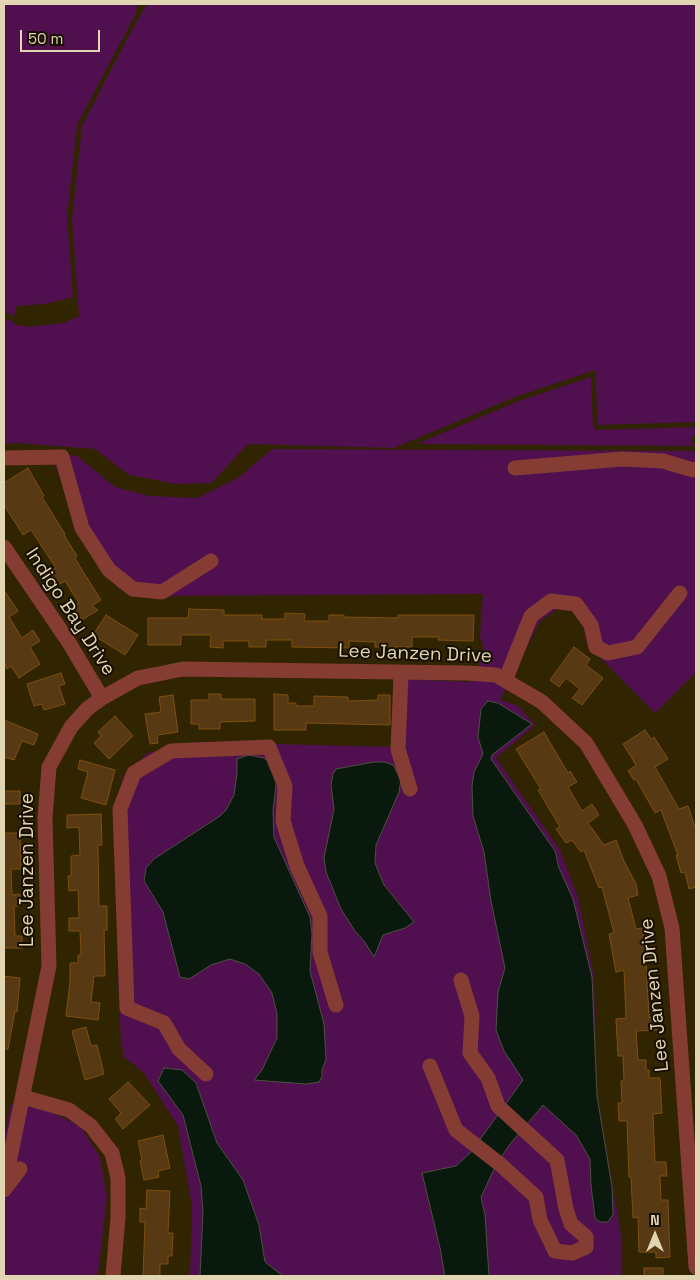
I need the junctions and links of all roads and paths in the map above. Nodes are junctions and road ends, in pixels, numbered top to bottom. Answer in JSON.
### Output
{"nodes":[{"id":1,"x":4,"y":458,"type":"edge"},
{"id":2,"x":515,"y":468,"type":"dead end"},
{"id":3,"x":696,"y":469,"type":"edge"},
{"id":4,"x":4,"y":547,"type":"edge"},
{"id":5,"x":211,"y":561,"type":"dead end"},
{"id":6,"x":680,"y":593,"type":"dead end"},
{"id":7,"x":401,"y":676,"type":"dead end"},
{"id":8,"x":507,"y":676,"type":"dead end"},
{"id":9,"x":102,"y":698,"type":"junction"},
{"id":10,"x":410,"y":789,"type":"dead end"},
{"id":11,"x":461,"y":980,"type":"dead end"},
{"id":12,"x":336,"y":1005,"type":"dead end"},
{"id":13,"x":430,"y":1066,"type":"dead end"},
{"id":14,"x":206,"y":1074,"type":"dead end"},
{"id":15,"x":23,"y":1097,"type":"junction"},
{"id":16,"x":20,"y":1169,"type":"dead end"},
{"id":17,"x":4,"y":1171,"type":"edge"},
{"id":18,"x":4,"y":1190,"type":"edge"},
{"id":19,"x":696,"y":1267,"type":"edge"},
{"id":20,"x":113,"y":1276,"type":"edge"}],
"edges":[{"from":1,"to":5,"type":"street"},
{"from":2,"to":3,"type":"street"},
{"from":4,"to":9,"type":"street","name":"Indigo Bay Drive"},
{"from":6,"to":8,"type":"street"},
{"from":7,"to":10,"type":"street"},
{"from":9,"to":15,"type":"street","name":"Lee Janzen Drive"},
{"from":9,"to":19,"type":"street","name":"Lee Janzen Drive"},
{"from":11,"to":13,"type":"street"},
{"from":12,"to":14,"type":"street"},
{"from":15,"to":17,"type":"street","name":"Lee Janzen Drive"},
{"from":15,"to":20,"type":"street"},
{"from":16,"to":18,"type":"street"}]}
